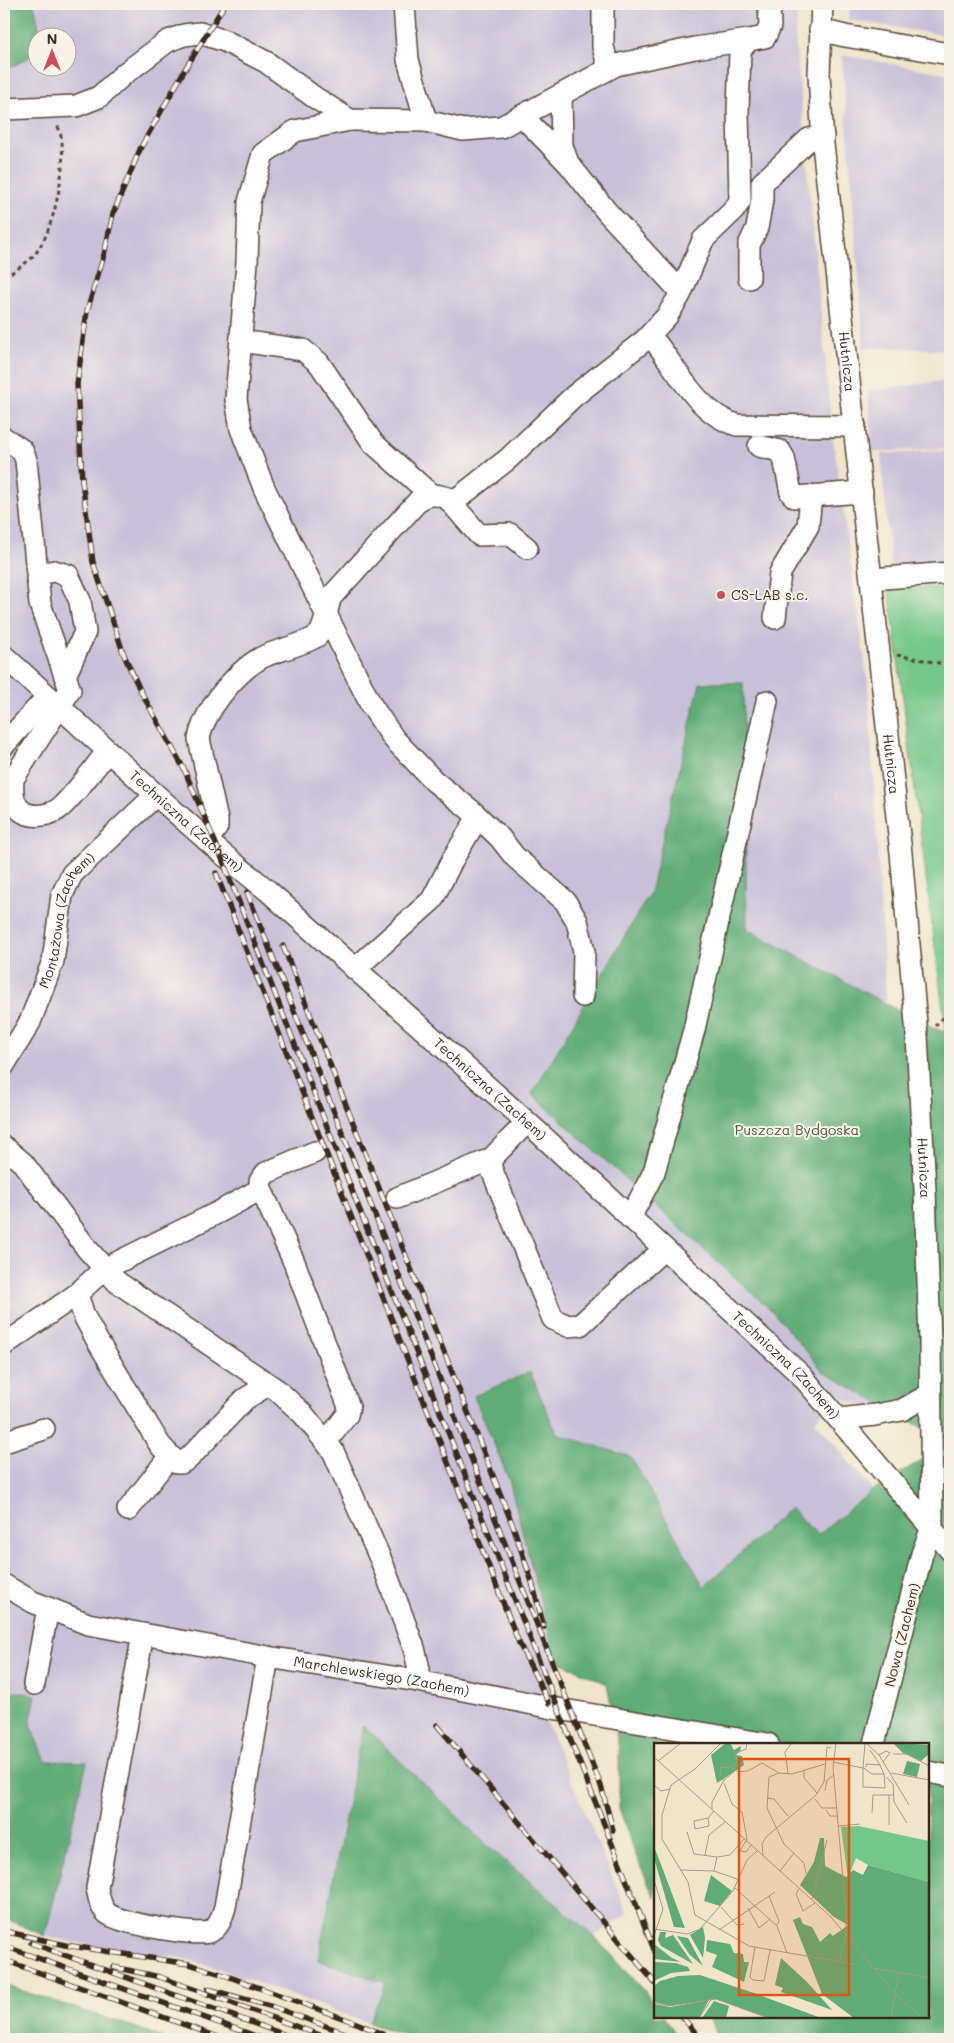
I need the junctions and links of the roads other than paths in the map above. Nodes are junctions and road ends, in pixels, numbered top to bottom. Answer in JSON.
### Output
{"nodes":[{"id":1,"x":404,"y":4,"type":"edge"},
{"id":2,"x":603,"y":4,"type":"edge"},
{"id":3,"x":769,"y":4,"type":"edge"},
{"id":4,"x":822,"y":4,"type":"edge"},
{"id":5,"x":820,"y":30,"type":"junction"},
{"id":6,"x":750,"y":40,"type":"junction"},
{"id":7,"x":950,"y":54,"type":"edge"},
{"id":8,"x":609,"y":68,"type":"junction"},
{"id":9,"x":561,"y":95,"type":"junction"},
{"id":10,"x":4,"y":110,"type":"edge"},
{"id":11,"x":522,"y":116,"type":"junction"},
{"id":12,"x":350,"y":120,"type":"junction"},
{"id":13,"x":426,"y":121,"type":"junction"},
{"id":14,"x":823,"y":136,"type":"junction"},
{"id":15,"x":568,"y":163,"type":"junction"},
{"id":16,"x":750,"y":278,"type":"dead end"},
{"id":17,"x":681,"y":292,"type":"junction"},
{"id":18,"x":241,"y":341,"type":"junction"},
{"id":19,"x":657,"y":344,"type":"dead end"},
{"id":20,"x":855,"y":426,"type":"junction"},
{"id":21,"x":4,"y":438,"type":"edge"},
{"id":22,"x":759,"y":446,"type":"dead end"},
{"id":23,"x":862,"y":492,"type":"junction"},
{"id":24,"x":811,"y":496,"type":"junction"},
{"id":25,"x":439,"y":497,"type":"junction"},
{"id":26,"x":527,"y":548,"type":"dead end"},
{"id":27,"x":950,"y":573,"type":"edge"},
{"id":28,"x":37,"y":579,"type":"junction"},
{"id":29,"x":871,"y":579,"type":"junction"},
{"id":30,"x":326,"y":612,"type":"junction"},
{"id":31,"x":775,"y":618,"type":"dead end"},
{"id":32,"x":4,"y":656,"type":"edge"},
{"id":33,"x":65,"y":676,"type":"junction"},
{"id":34,"x":767,"y":700,"type":"dead end"},
{"id":35,"x":53,"y":701,"type":"junction"},
{"id":36,"x":4,"y":745,"type":"edge"},
{"id":37,"x":108,"y":751,"type":"junction"},
{"id":38,"x":156,"y":795,"type":"junction"},
{"id":39,"x":478,"y":817,"type":"junction"},
{"id":40,"x":207,"y":840,"type":"junction"},
{"id":41,"x":355,"y":968,"type":"junction"},
{"id":42,"x":583,"y":996,"type":"dead end"},
{"id":43,"x":6,"y":1056,"type":"edge"},
{"id":44,"x":527,"y":1122,"type":"junction"},
{"id":45,"x":4,"y":1147,"type":"edge"},
{"id":46,"x":315,"y":1152,"type":"dead end"},
{"id":47,"x":491,"y":1159,"type":"junction"},
{"id":48,"x":261,"y":1189,"type":"junction"},
{"id":49,"x":397,"y":1198,"type":"dead end"},
{"id":50,"x":630,"y":1218,"type":"junction"},
{"id":51,"x":664,"y":1249,"type":"junction"},
{"id":52,"x":104,"y":1270,"type":"junction"},
{"id":53,"x":77,"y":1294,"type":"junction"},
{"id":54,"x":4,"y":1345,"type":"edge"},
{"id":55,"x":268,"y":1385,"type":"junction"},
{"id":56,"x":930,"y":1394,"type":"junction"},
{"id":57,"x":839,"y":1419,"type":"junction"},
{"id":58,"x":44,"y":1429,"type":"dead end"},
{"id":59,"x":4,"y":1442,"type":"edge"},
{"id":60,"x":326,"y":1442,"type":"junction"},
{"id":61,"x":170,"y":1456,"type":"junction"},
{"id":62,"x":128,"y":1510,"type":"dead end"},
{"id":63,"x":932,"y":1527,"type":"junction"},
{"id":64,"x":950,"y":1550,"type":"edge"},
{"id":65,"x":4,"y":1585,"type":"edge"},
{"id":66,"x":48,"y":1608,"type":"junction"},
{"id":67,"x":143,"y":1634,"type":"junction"},
{"id":68,"x":268,"y":1657,"type":"junction"},
{"id":69,"x":418,"y":1681,"type":"junction"},
{"id":70,"x":34,"y":1684,"type":"dead end"},
{"id":71,"x":762,"y":1743,"type":"edge"},
{"id":72,"x":874,"y":1743,"type":"edge"},
{"id":73,"x":929,"y":1772,"type":"edge"},
{"id":74,"x":950,"y":1776,"type":"edge"}],
"edges":[{"from":1,"to":13,"type":"street"},
{"from":2,"to":8,"type":"street"},
{"from":3,"to":6,"type":"street"},
{"from":4,"to":5,"type":"street","name":"Hutnicza"},
{"from":5,"to":7,"type":"street"},
{"from":5,"to":14,"type":"street","name":"Hutnicza"},
{"from":6,"to":8,"type":"street"},
{"from":6,"to":17,"type":"street"},
{"from":8,"to":9,"type":"street"},
{"from":9,"to":11,"type":"street"},
{"from":9,"to":15,"type":"street"},
{"from":10,"to":12,"type":"street"},
{"from":11,"to":13,"type":"street"},
{"from":11,"to":15,"type":"street"},
{"from":12,"to":13,"type":"street"},
{"from":12,"to":18,"type":"street"},
{"from":14,"to":16,"type":"street"},
{"from":14,"to":20,"type":"street","name":"Hutnicza"},
{"from":15,"to":17,"type":"street"},
{"from":17,"to":25,"type":"street"},
{"from":18,"to":25,"type":"street"},
{"from":18,"to":30,"type":"street"},
{"from":19,"to":20,"type":"street"},
{"from":20,"to":23,"type":"street","name":"Hutnicza"},
{"from":21,"to":28,"type":"street"},
{"from":22,"to":24,"type":"street"},
{"from":23,"to":24,"type":"street"},
{"from":23,"to":29,"type":"street","name":"Hutnicza"},
{"from":24,"to":31,"type":"street"},
{"from":25,"to":26,"type":"street"},
{"from":25,"to":30,"type":"street"},
{"from":27,"to":29,"type":"street"},
{"from":28,"to":33,"type":"street"},
{"from":28,"to":33,"type":"street"},
{"from":29,"to":56,"type":"street","name":"Hutnicza"},
{"from":30,"to":39,"type":"street"},
{"from":30,"to":40,"type":"street"},
{"from":32,"to":35,"type":"street","name":"Techniczna (Zachem)"},
{"from":33,"to":35,"type":"street"},
{"from":34,"to":50,"type":"street"},
{"from":35,"to":36,"type":"street"},
{"from":35,"to":37,"type":"street","name":"Techniczna (Zachem)"},
{"from":35,"to":37,"type":"street"},
{"from":37,"to":38,"type":"street","name":"Techniczna (Zachem)"},
{"from":38,"to":40,"type":"street","name":"Techniczna (Zachem)"},
{"from":38,"to":43,"type":"street","name":"Montażowa (Zachem)"},
{"from":39,"to":41,"type":"street"},
{"from":39,"to":42,"type":"street"},
{"from":40,"to":41,"type":"street","name":"Techniczna (Zachem)"},
{"from":41,"to":44,"type":"street","name":"Techniczna (Zachem)"},
{"from":44,"to":47,"type":"street"},
{"from":44,"to":50,"type":"street","name":"Techniczna (Zachem)"},
{"from":45,"to":52,"type":"street"},
{"from":46,"to":48,"type":"street"},
{"from":47,"to":49,"type":"street"},
{"from":47,"to":51,"type":"street"},
{"from":48,"to":52,"type":"street"},
{"from":48,"to":60,"type":"street"},
{"from":50,"to":51,"type":"street","name":"Techniczna (Zachem)"},
{"from":51,"to":57,"type":"street","name":"Techniczna (Zachem)"},
{"from":52,"to":53,"type":"street"},
{"from":52,"to":55,"type":"street"},
{"from":53,"to":54,"type":"street"},
{"from":53,"to":61,"type":"street"},
{"from":55,"to":60,"type":"street"},
{"from":55,"to":61,"type":"street"},
{"from":56,"to":57,"type":"street"},
{"from":56,"to":63,"type":"street","name":"Hutnicza"},
{"from":57,"to":63,"type":"street","name":"Techniczna (Zachem)"},
{"from":58,"to":59,"type":"street"},
{"from":60,"to":69,"type":"street"},
{"from":61,"to":62,"type":"street"},
{"from":63,"to":64,"type":"street","name":"Techniczna (Zachem)"},
{"from":63,"to":72,"type":"street","name":"Nowa (Zachem)"},
{"from":65,"to":66,"type":"street","name":"Marchlewskiego (Zachem)"},
{"from":66,"to":67,"type":"street","name":"Marchlewskiego (Zachem)"},
{"from":66,"to":70,"type":"street"},
{"from":67,"to":68,"type":"street","name":"Marchlewskiego (Zachem)"},
{"from":67,"to":68,"type":"street"},
{"from":68,"to":69,"type":"street","name":"Marchlewskiego (Zachem)"},
{"from":69,"to":71,"type":"street","name":"Marchlewskiego (Zachem)"},
{"from":73,"to":74,"type":"street"}]}
